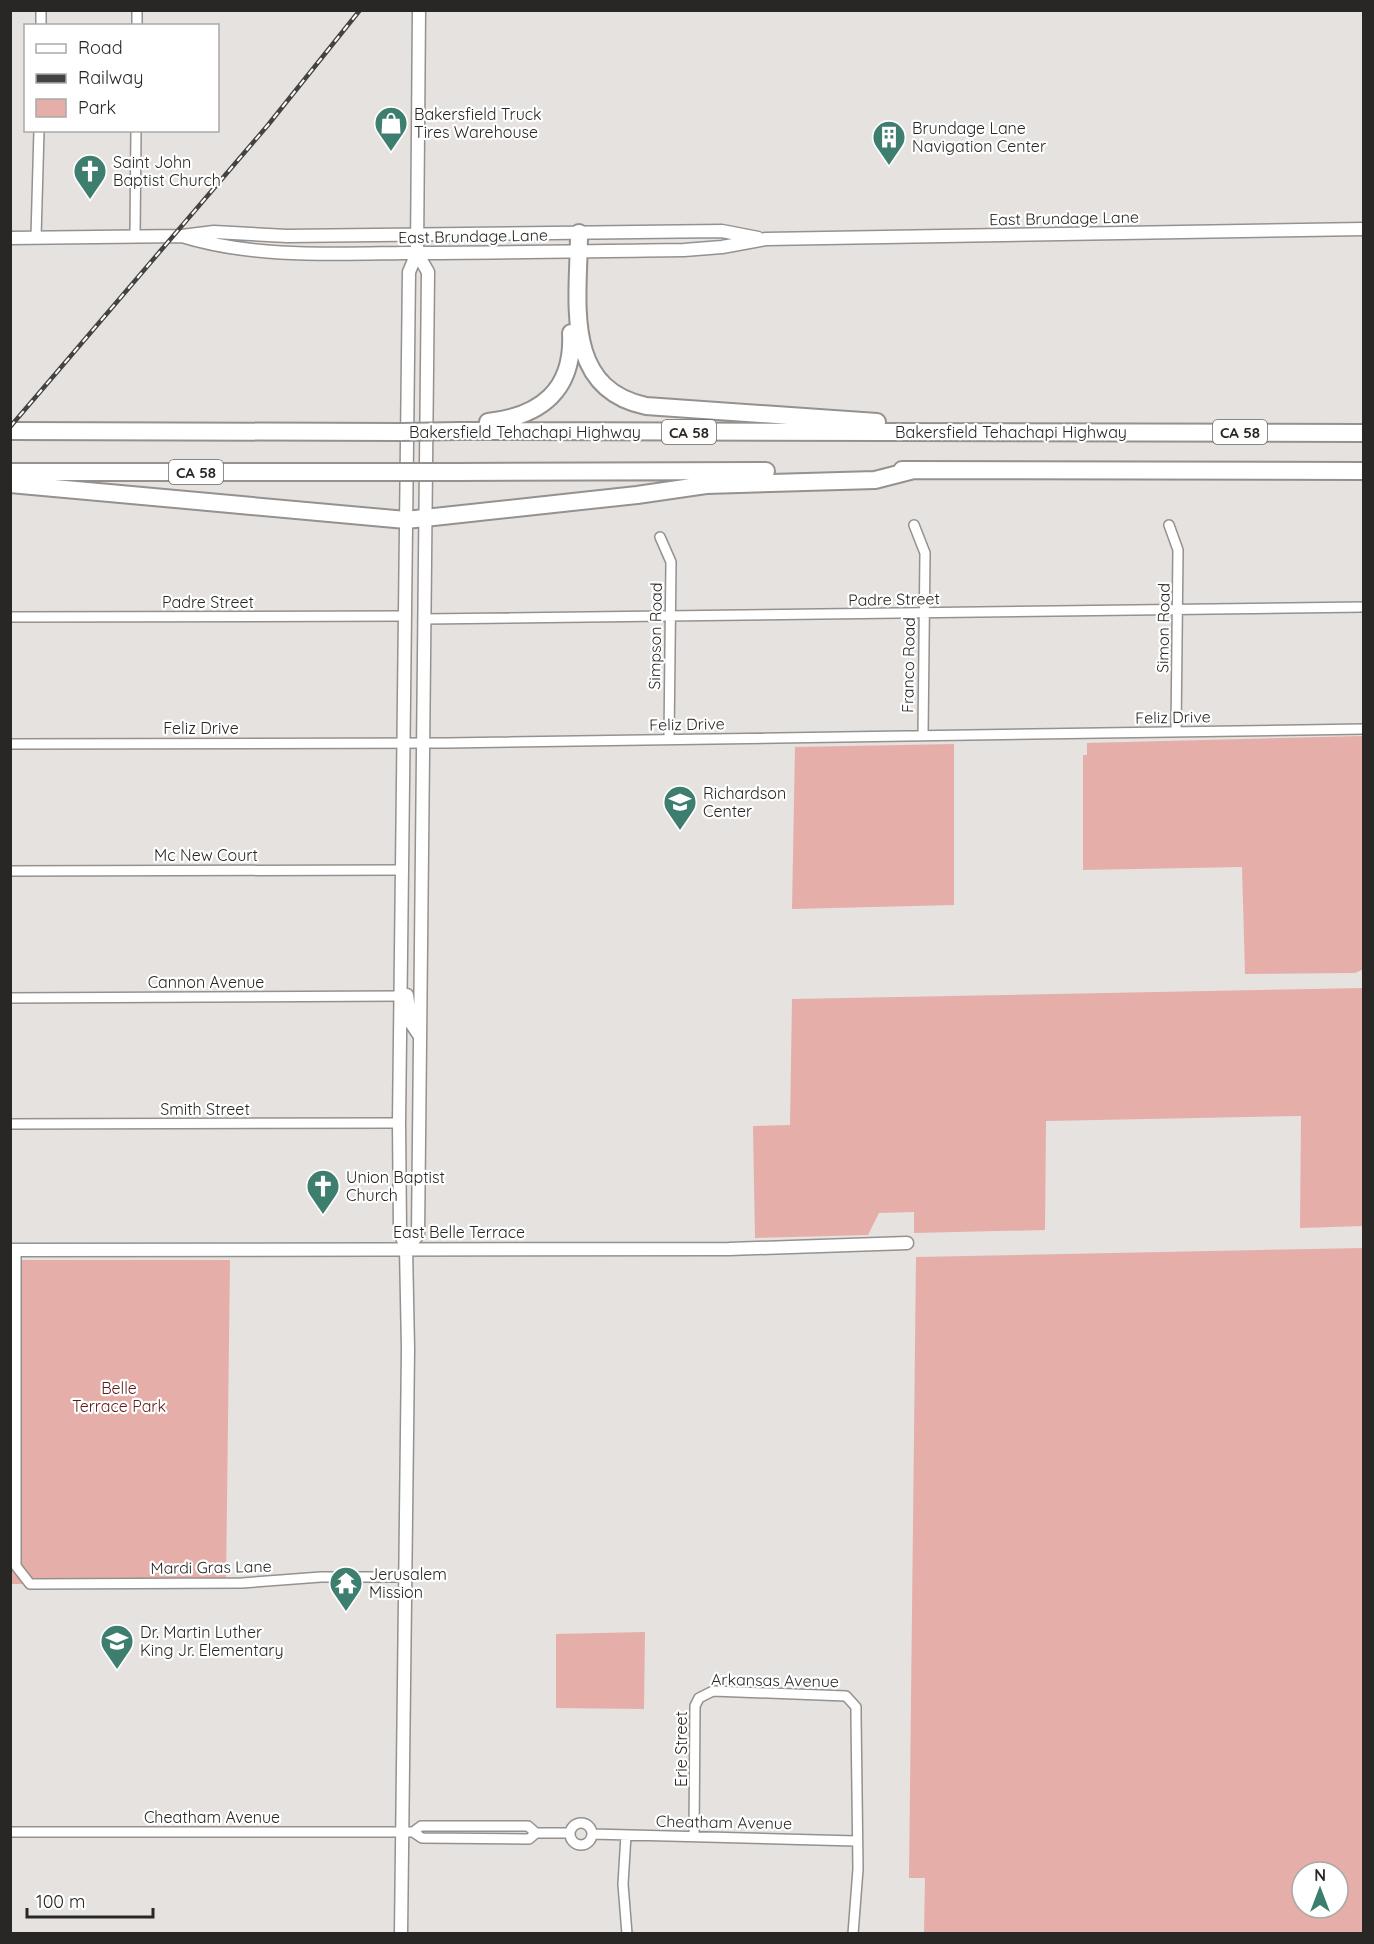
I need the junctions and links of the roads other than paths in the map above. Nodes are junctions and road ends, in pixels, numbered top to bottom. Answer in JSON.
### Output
{"nodes":[{"id":1,"x":420,"y":10,"type":"edge"},
{"id":2,"x":39,"y":132,"type":"edge"},
{"id":3,"x":136,"y":132,"type":"edge"},
{"id":4,"x":1364,"y":229,"type":"edge"},
{"id":5,"x":573,"y":233,"type":"junction"},
{"id":6,"x":418,"y":235,"type":"junction"},
{"id":7,"x":135,"y":236,"type":"junction"},
{"id":8,"x":182,"y":236,"type":"junction"},
{"id":9,"x":36,"y":237,"type":"junction"},
{"id":10,"x":10,"y":238,"type":"edge"},
{"id":11,"x":766,"y":239,"type":"junction"},
{"id":12,"x":574,"y":251,"type":"junction"},
{"id":13,"x":417,"y":253,"type":"junction"},
{"id":14,"x":459,"y":428,"type":"junction"},
{"id":15,"x":10,"y":431,"type":"edge"},
{"id":16,"x":918,"y":432,"type":"junction"},
{"id":17,"x":1364,"y":433,"type":"edge"},
{"id":18,"x":914,"y":470,"type":"junction"},
{"id":19,"x":1364,"y":471,"type":"edge"},
{"id":20,"x":10,"y":472,"type":"edge"},
{"id":21,"x":10,"y":484,"type":"edge"},
{"id":22,"x":424,"y":519,"type":"junction"},
{"id":23,"x":406,"y":520,"type":"junction"},
{"id":24,"x":914,"y":525,"type":"dead end"},
{"id":25,"x":1169,"y":525,"type":"dead end"},
{"id":26,"x":660,"y":537,"type":"dead end"},
{"id":27,"x":1364,"y":607,"type":"edge"},
{"id":28,"x":1178,"y":610,"type":"junction"},
{"id":29,"x":924,"y":614,"type":"junction"},
{"id":30,"x":406,"y":616,"type":"junction"},
{"id":31,"x":10,"y":617,"type":"edge"},
{"id":32,"x":670,"y":617,"type":"junction"},
{"id":33,"x":424,"y":619,"type":"junction"},
{"id":34,"x":1364,"y":729,"type":"edge"},
{"id":35,"x":1176,"y":732,"type":"junction"},
{"id":36,"x":923,"y":735,"type":"junction"},
{"id":37,"x":669,"y":739,"type":"junction"},
{"id":38,"x":423,"y":742,"type":"junction"},
{"id":39,"x":404,"y":743,"type":"junction"},
{"id":40,"x":10,"y":744,"type":"edge"},
{"id":41,"x":402,"y":870,"type":"junction"},
{"id":42,"x":10,"y":871,"type":"edge"},
{"id":43,"x":402,"y":950,"type":"junction"},
{"id":44,"x":401,"y":996,"type":"junction"},
{"id":45,"x":10,"y":998,"type":"edge"},
{"id":46,"x":419,"y":1035,"type":"junction"},
{"id":47,"x":399,"y":1123,"type":"junction"},
{"id":48,"x":10,"y":1124,"type":"edge"},
{"id":49,"x":907,"y":1244,"type":"dead end"},
{"id":50,"x":406,"y":1248,"type":"junction"},
{"id":51,"x":13,"y":1250,"type":"edge"},
{"id":52,"x":406,"y":1577,"type":"junction"},
{"id":53,"x":699,"y":1698,"type":"joint"},
{"id":54,"x":10,"y":1832,"type":"edge"},
{"id":55,"x":408,"y":1832,"type":"junction"},
{"id":56,"x":570,"y":1833,"type":"junction"},
{"id":57,"x":592,"y":1834,"type":"junction"},
{"id":58,"x":626,"y":1835,"type":"junction"},
{"id":59,"x":694,"y":1836,"type":"junction"},
{"id":60,"x":856,"y":1841,"type":"junction"},
{"id":61,"x":401,"y":1934,"type":"edge"},
{"id":62,"x":627,"y":1934,"type":"edge"},
{"id":63,"x":853,"y":1934,"type":"edge"}],
"edges":[{"from":1,"to":6,"type":"street"},
{"from":2,"to":9,"type":"street"},
{"from":3,"to":7,"type":"street"},
{"from":4,"to":11,"type":"street","name":"East Brundage Lane"},
{"from":5,"to":6,"type":"street","name":"East Brundage Lane"},
{"from":5,"to":11,"type":"street","name":"East Brundage Lane"},
{"from":5,"to":12,"type":"highway"},
{"from":6,"to":8,"type":"street","name":"East Brundage Lane"},
{"from":6,"to":13,"type":"street"},
{"from":7,"to":8,"type":"street","name":"East Brundage Lane"},
{"from":7,"to":9,"type":"street","name":"East Brundage Lane"},
{"from":8,"to":13,"type":"street","name":"East Brundage Lane"},
{"from":9,"to":10,"type":"street","name":"East Brundage Lane"},
{"from":11,"to":12,"type":"street","name":"East Brundage Lane"},
{"from":12,"to":13,"type":"street","name":"East Brundage Lane"},
{"from":12,"to":14,"type":"highway"},
{"from":12,"to":16,"type":"highway"},
{"from":13,"to":22,"type":"street"},
{"from":13,"to":23,"type":"street"},
{"from":14,"to":15,"type":"highway","name":"Bakersfield Tehachapi Highway","bridge":true},
{"from":14,"to":16,"type":"highway","name":"Bakersfield Tehachapi Highway","number":"CA 58"},
{"from":16,"to":17,"type":"highway","name":"Bakersfield Tehachapi Highway","number":"CA 58"},
{"from":18,"to":19,"type":"highway","number":"CA 58"},
{"from":18,"to":20,"type":"highway","number":"CA 58","bridge":true},
{"from":18,"to":22,"type":"highway"},
{"from":21,"to":23,"type":"highway"},
{"from":22,"to":23,"type":"highway"},
{"from":22,"to":33,"type":"street"},
{"from":23,"to":30,"type":"street"},
{"from":24,"to":29,"type":"street","name":"Franco Road"},
{"from":25,"to":28,"type":"street","name":"Simon Road"},
{"from":26,"to":32,"type":"street","name":"Simpson Road"},
{"from":27,"to":28,"type":"street","name":"Padre Street"},
{"from":28,"to":29,"type":"street","name":"Padre Street"},
{"from":28,"to":35,"type":"street","name":"Simon Road"},
{"from":29,"to":32,"type":"street","name":"Padre Street"},
{"from":29,"to":36,"type":"street","name":"Franco Road"},
{"from":30,"to":31,"type":"street","name":"Padre Street"},
{"from":30,"to":39,"type":"street"},
{"from":32,"to":33,"type":"street","name":"Padre Street"},
{"from":32,"to":37,"type":"street","name":"Simpson Road"},
{"from":33,"to":38,"type":"street"},
{"from":34,"to":35,"type":"street","name":"Feliz Drive"},
{"from":35,"to":36,"type":"street","name":"Feliz Drive"},
{"from":36,"to":37,"type":"street","name":"Feliz Drive"},
{"from":37,"to":38,"type":"street","name":"Feliz Drive"},
{"from":38,"to":39,"type":"street","name":"Feliz Drive"},
{"from":38,"to":46,"type":"street"},
{"from":39,"to":40,"type":"street","name":"Feliz Drive"},
{"from":39,"to":41,"type":"street"},
{"from":41,"to":42,"type":"street","name":"Mc New Court"},
{"from":41,"to":43,"type":"street"},
{"from":43,"to":44,"type":"street"},
{"from":43,"to":46,"type":"street"},
{"from":44,"to":45,"type":"street","name":"Cannon Avenue"},
{"from":44,"to":47,"type":"street"},
{"from":46,"to":50,"type":"street"},
{"from":47,"to":48,"type":"street","name":"Smith Street"},
{"from":47,"to":50,"type":"street"},
{"from":49,"to":50,"type":"street","name":"East Belle Terrace"},
{"from":50,"to":51,"type":"street","name":"East Belle Terrace"},
{"from":50,"to":52,"type":"street"},
{"from":51,"to":52,"type":"street","name":"Mardi Gras Lane"},
{"from":52,"to":55,"type":"street"},
{"from":53,"to":59,"type":"street","name":"Erie Street"},
{"from":53,"to":60,"type":"street","name":"Arkansas Avenue"},
{"from":54,"to":55,"type":"street","name":"Cheatham Avenue"},
{"from":55,"to":56,"type":"street","name":"Cheatham Avenue"},
{"from":55,"to":61,"type":"street"},
{"from":56,"to":57,"type":"street"},
{"from":56,"to":57,"type":"street"},
{"from":57,"to":58,"type":"street","name":"Cheatham Avenue"},
{"from":58,"to":59,"type":"street","name":"Cheatham Avenue"},
{"from":58,"to":62,"type":"street"},
{"from":59,"to":60,"type":"street","name":"Cheatham Avenue"},
{"from":60,"to":63,"type":"street"}]}
